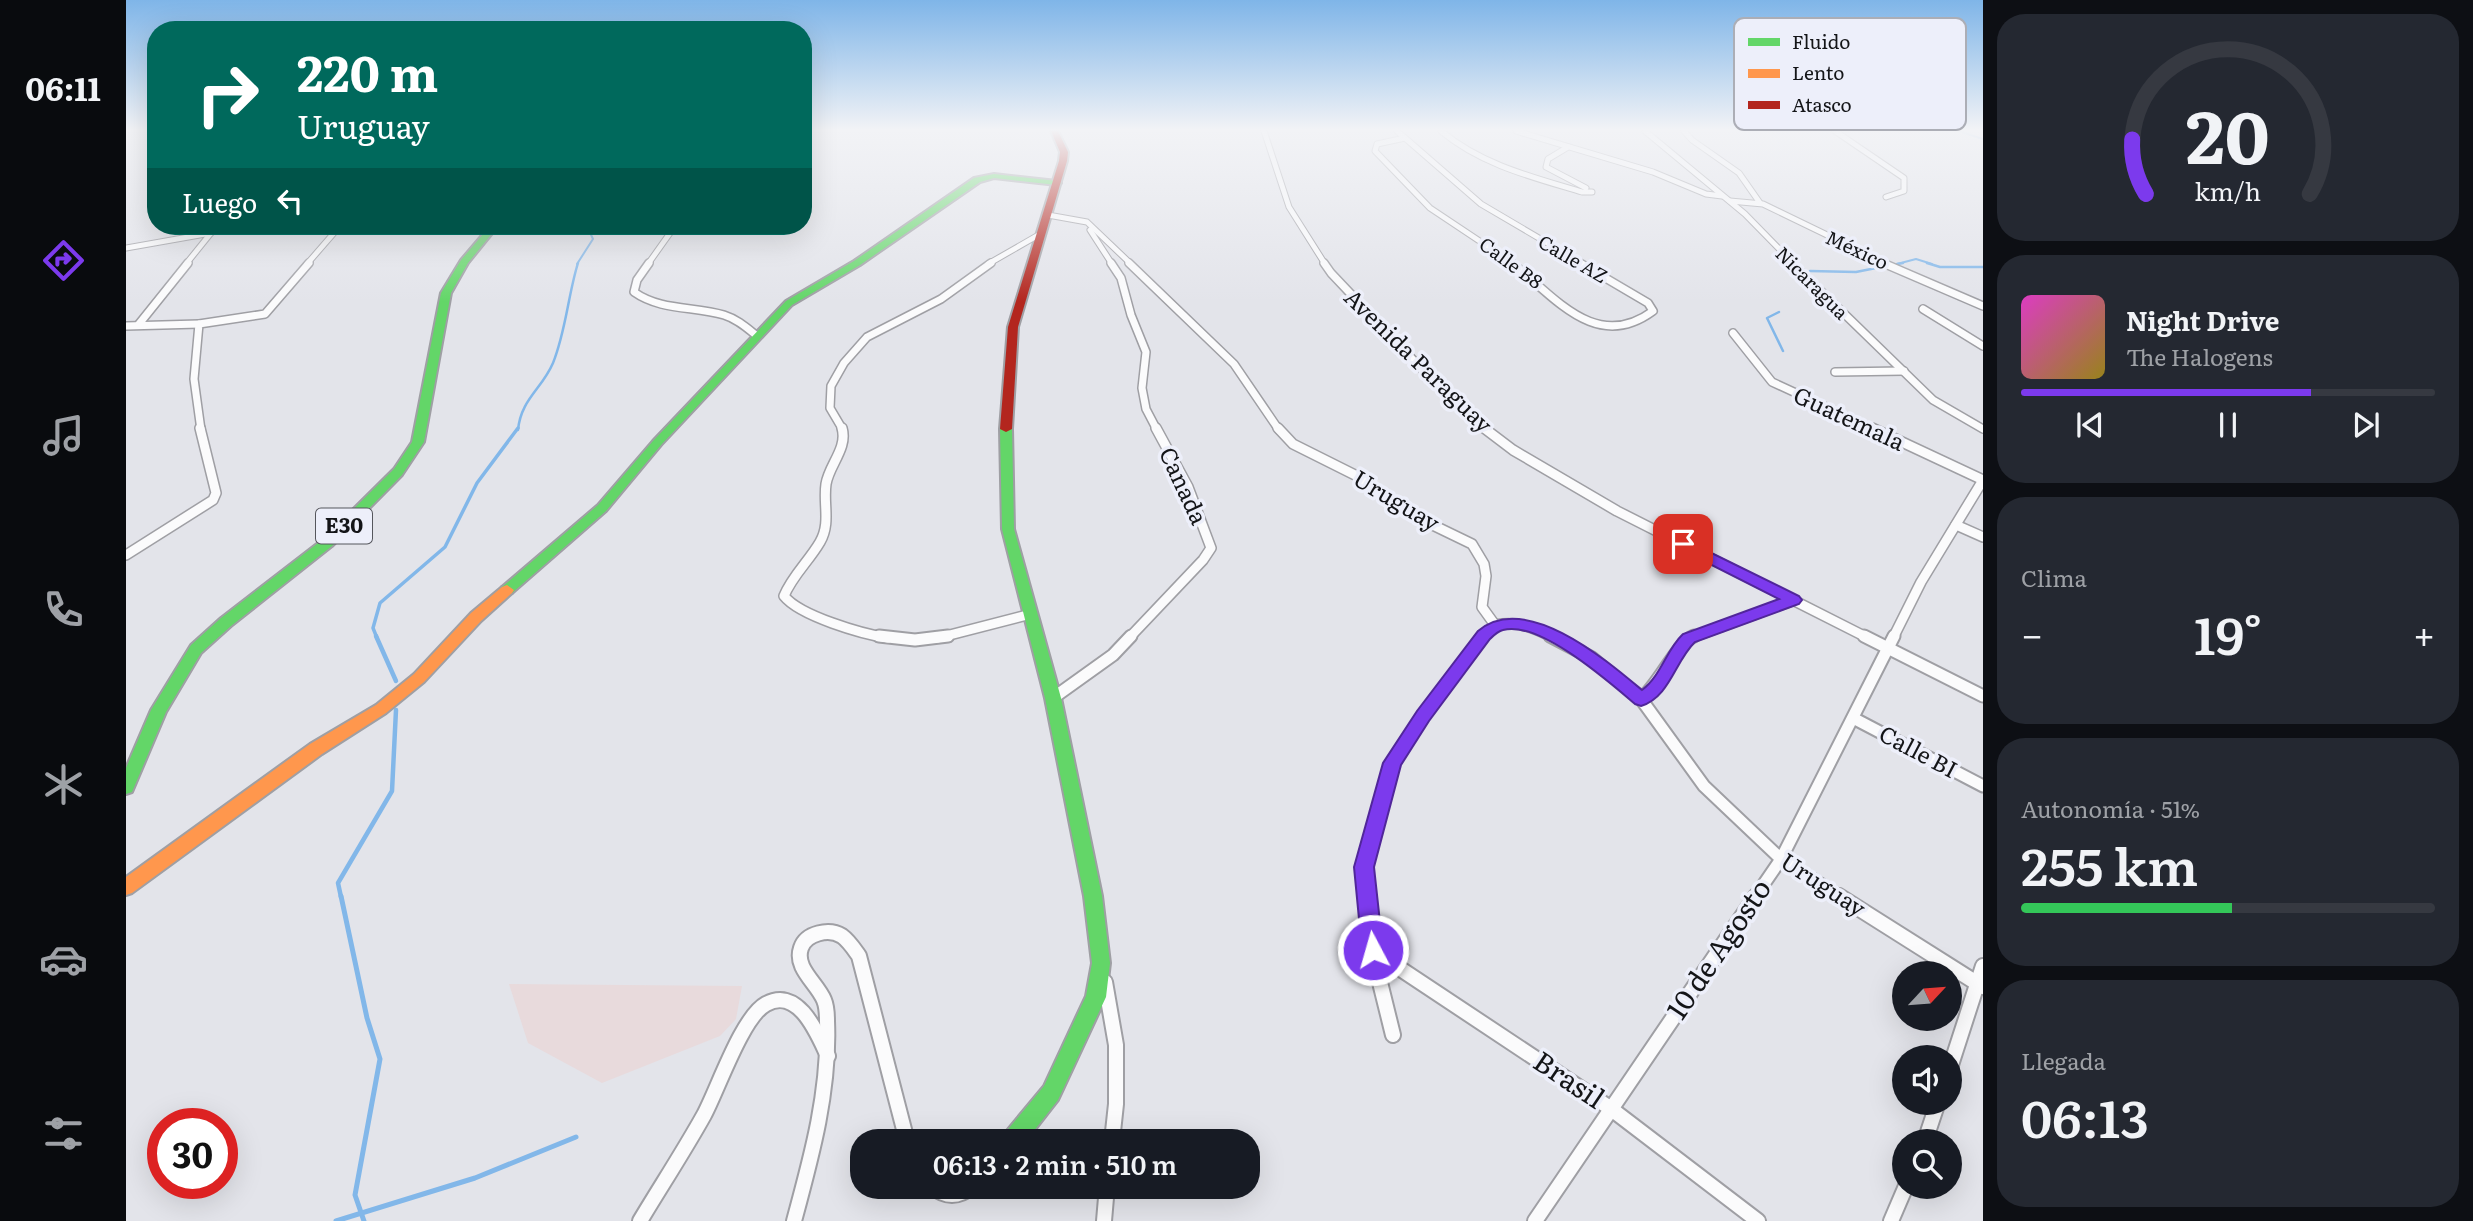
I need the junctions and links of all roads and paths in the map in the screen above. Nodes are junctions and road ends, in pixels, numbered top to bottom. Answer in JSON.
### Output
{"nodes":[{"id":1,"x":965,"y":188,"type":"edge"},
{"id":2,"x":1056,"y":188,"type":"edge"},
{"id":3,"x":1283,"y":188,"type":"edge"},
{"id":4,"x":1410,"y":188,"type":"edge"},
{"id":5,"x":1463,"y":188,"type":"edge"},
{"id":6,"x":1570,"y":188,"type":"edge"},
{"id":7,"x":1585,"y":188,"type":"edge"},
{"id":8,"x":1691,"y":188,"type":"edge"},
{"id":9,"x":1713,"y":188,"type":"edge"},
{"id":10,"x":1753,"y":188,"type":"edge"},
{"id":11,"x":1904,"y":188,"type":"edge"},
{"id":12,"x":1886,"y":197,"type":"dead end"},
{"id":13,"x":1726,"y":199,"type":"junction"},
{"id":14,"x":1760,"y":203,"type":"junction"},
{"id":15,"x":1048,"y":215,"type":"junction"},
{"id":16,"x":1087,"y":222,"type":"junction"},
{"id":17,"x":1042,"y":233,"type":"junction"},
{"id":18,"x":200,"y":235,"type":"edge"},
{"id":19,"x":209,"y":235,"type":"edge"},
{"id":20,"x":332,"y":235,"type":"edge"},
{"id":21,"x":486,"y":235,"type":"edge"},
{"id":22,"x":669,"y":235,"type":"edge"},
{"id":23,"x":126,"y":248,"type":"edge"},
{"id":24,"x":1983,"y":306,"type":"edge"},
{"id":25,"x":1653,"y":307,"type":"joint"},
{"id":26,"x":1923,"y":309,"type":"dead end"},
{"id":27,"x":139,"y":324,"type":"junction"},
{"id":28,"x":199,"y":324,"type":"junction"},
{"id":29,"x":126,"y":326,"type":"edge"},
{"id":30,"x":1733,"y":333,"type":"dead end"},
{"id":31,"x":757,"y":336,"type":"junction"},
{"id":32,"x":1983,"y":345,"type":"edge"},
{"id":33,"x":1904,"y":371,"type":"junction"},
{"id":34,"x":1835,"y":372,"type":"dead end"},
{"id":35,"x":1983,"y":429,"type":"edge"},
{"id":36,"x":1983,"y":480,"type":"edge"},
{"id":37,"x":1956,"y":525,"type":"junction"},
{"id":38,"x":1983,"y":537,"type":"edge"},
{"id":39,"x":126,"y":555,"type":"edge"},
{"id":40,"x":1794,"y":600,"type":"junction"},
{"id":41,"x":1031,"y":614,"type":"junction"},
{"id":42,"x":1495,"y":625,"type":"junction"},
{"id":43,"x":1887,"y":647,"type":"junction"},
{"id":44,"x":1983,"y":696,"type":"edge"},
{"id":45,"x":1053,"y":698,"type":"junction"},
{"id":46,"x":1641,"y":699,"type":"junction"},
{"id":47,"x":1853,"y":718,"type":"junction"},
{"id":48,"x":1983,"y":786,"type":"edge"},
{"id":49,"x":126,"y":787,"type":"edge"},
{"id":50,"x":1781,"y":859,"type":"junction"},
{"id":51,"x":126,"y":887,"type":"edge"},
{"id":52,"x":1373,"y":950,"type":"junction"},
{"id":53,"x":1101,"y":964,"type":"junction"},
{"id":54,"x":1983,"y":966,"type":"edge"},
{"id":55,"x":1980,"y":985,"type":"edge"},
{"id":56,"x":1393,"y":1035,"type":"dead end"},
{"id":57,"x":1958,"y":1045,"type":"edge"},
{"id":58,"x":830,"y":1060,"type":"junction"},
{"id":59,"x":1610,"y":1108,"type":"junction"},
{"id":60,"x":905,"y":1129,"type":"edge"},
{"id":61,"x":1022,"y":1129,"type":"edge"},
{"id":62,"x":1113,"y":1129,"type":"edge"},
{"id":63,"x":1106,"y":1199,"type":"edge"},
{"id":64,"x":1900,"y":1199,"type":"edge"},
{"id":65,"x":640,"y":1221,"type":"edge"},
{"id":66,"x":794,"y":1221,"type":"edge"},
{"id":67,"x":1104,"y":1221,"type":"edge"},
{"id":68,"x":1535,"y":1221,"type":"edge"},
{"id":69,"x":1758,"y":1221,"type":"edge"},
{"id":70,"x":1891,"y":1221,"type":"edge"}],
"edges":[{"from":1,"to":31,"type":"street"},
{"from":2,"to":15,"type":"street"},
{"from":3,"to":40,"type":"street","name":"Avenida Paraguay"},
{"from":4,"to":25,"type":"street","name":"Calle B8"},
{"from":5,"to":25,"type":"street","name":"Calle AZ"},
{"from":6,"to":7,"type":"street"},
{"from":8,"to":13,"type":"street","name":"México"},
{"from":9,"to":13,"type":"street","name":"Nicaragua"},
{"from":10,"to":14,"type":"street"},
{"from":11,"to":12,"type":"street"},
{"from":13,"to":14,"type":"street","name":"México"},
{"from":13,"to":33,"type":"street","name":"Nicaragua"},
{"from":14,"to":24,"type":"street","name":"México"},
{"from":15,"to":16,"type":"street"},
{"from":15,"to":17,"type":"street"},
{"from":16,"to":42,"type":"street","name":"Uruguay"},
{"from":16,"to":45,"type":"street","name":"Canada"},
{"from":17,"to":41,"type":"street"},
{"from":17,"to":41,"type":"street"},
{"from":18,"to":23,"type":"street"},
{"from":19,"to":27,"type":"street"},
{"from":20,"to":28,"type":"street"},
{"from":21,"to":49,"type":"street","number":"E30"},
{"from":22,"to":31,"type":"street"},
{"from":26,"to":32,"type":"street"},
{"from":27,"to":28,"type":"street"},
{"from":27,"to":29,"type":"street"},
{"from":28,"to":39,"type":"street"},
{"from":30,"to":36,"type":"street","name":"Guatemala"},
{"from":31,"to":51,"type":"street"},
{"from":33,"to":34,"type":"street"},
{"from":33,"to":35,"type":"street","name":"Nicaragua"},
{"from":36,"to":37,"type":"street","name":"10 de Agosto"},
{"from":37,"to":38,"type":"street"},
{"from":37,"to":43,"type":"street","name":"10 de Agosto"},
{"from":40,"to":43,"type":"street","name":"Avenida Paraguay"},
{"from":40,"to":46,"type":"street"},
{"from":41,"to":45,"type":"street"},
{"from":42,"to":46,"type":"street","name":"Uruguay"},
{"from":42,"to":52,"type":"street"},
{"from":43,"to":44,"type":"street","name":"Avenida Paraguay"},
{"from":43,"to":47,"type":"street","name":"10 de Agosto"},
{"from":45,"to":53,"type":"street"},
{"from":46,"to":50,"type":"street","name":"Uruguay"},
{"from":47,"to":48,"type":"street","name":"Calle BI"},
{"from":47,"to":50,"type":"street","name":"10 de Agosto"},
{"from":50,"to":55,"type":"street","name":"Uruguay"},
{"from":50,"to":59,"type":"street","name":"10 de Agosto"},
{"from":52,"to":56,"type":"street"},
{"from":52,"to":59,"type":"street","name":"Brasil"},
{"from":53,"to":61,"type":"street"},
{"from":53,"to":62,"type":"street"},
{"from":54,"to":55,"type":"street"},
{"from":55,"to":57,"type":"street"},
{"from":58,"to":60,"type":"street"},
{"from":58,"to":65,"type":"street"},
{"from":58,"to":66,"type":"street"},
{"from":59,"to":68,"type":"street","name":"10 de Agosto"},
{"from":59,"to":69,"type":"street","name":"Brasil"},
{"from":63,"to":67,"type":"street"},
{"from":64,"to":70,"type":"street"}]}
